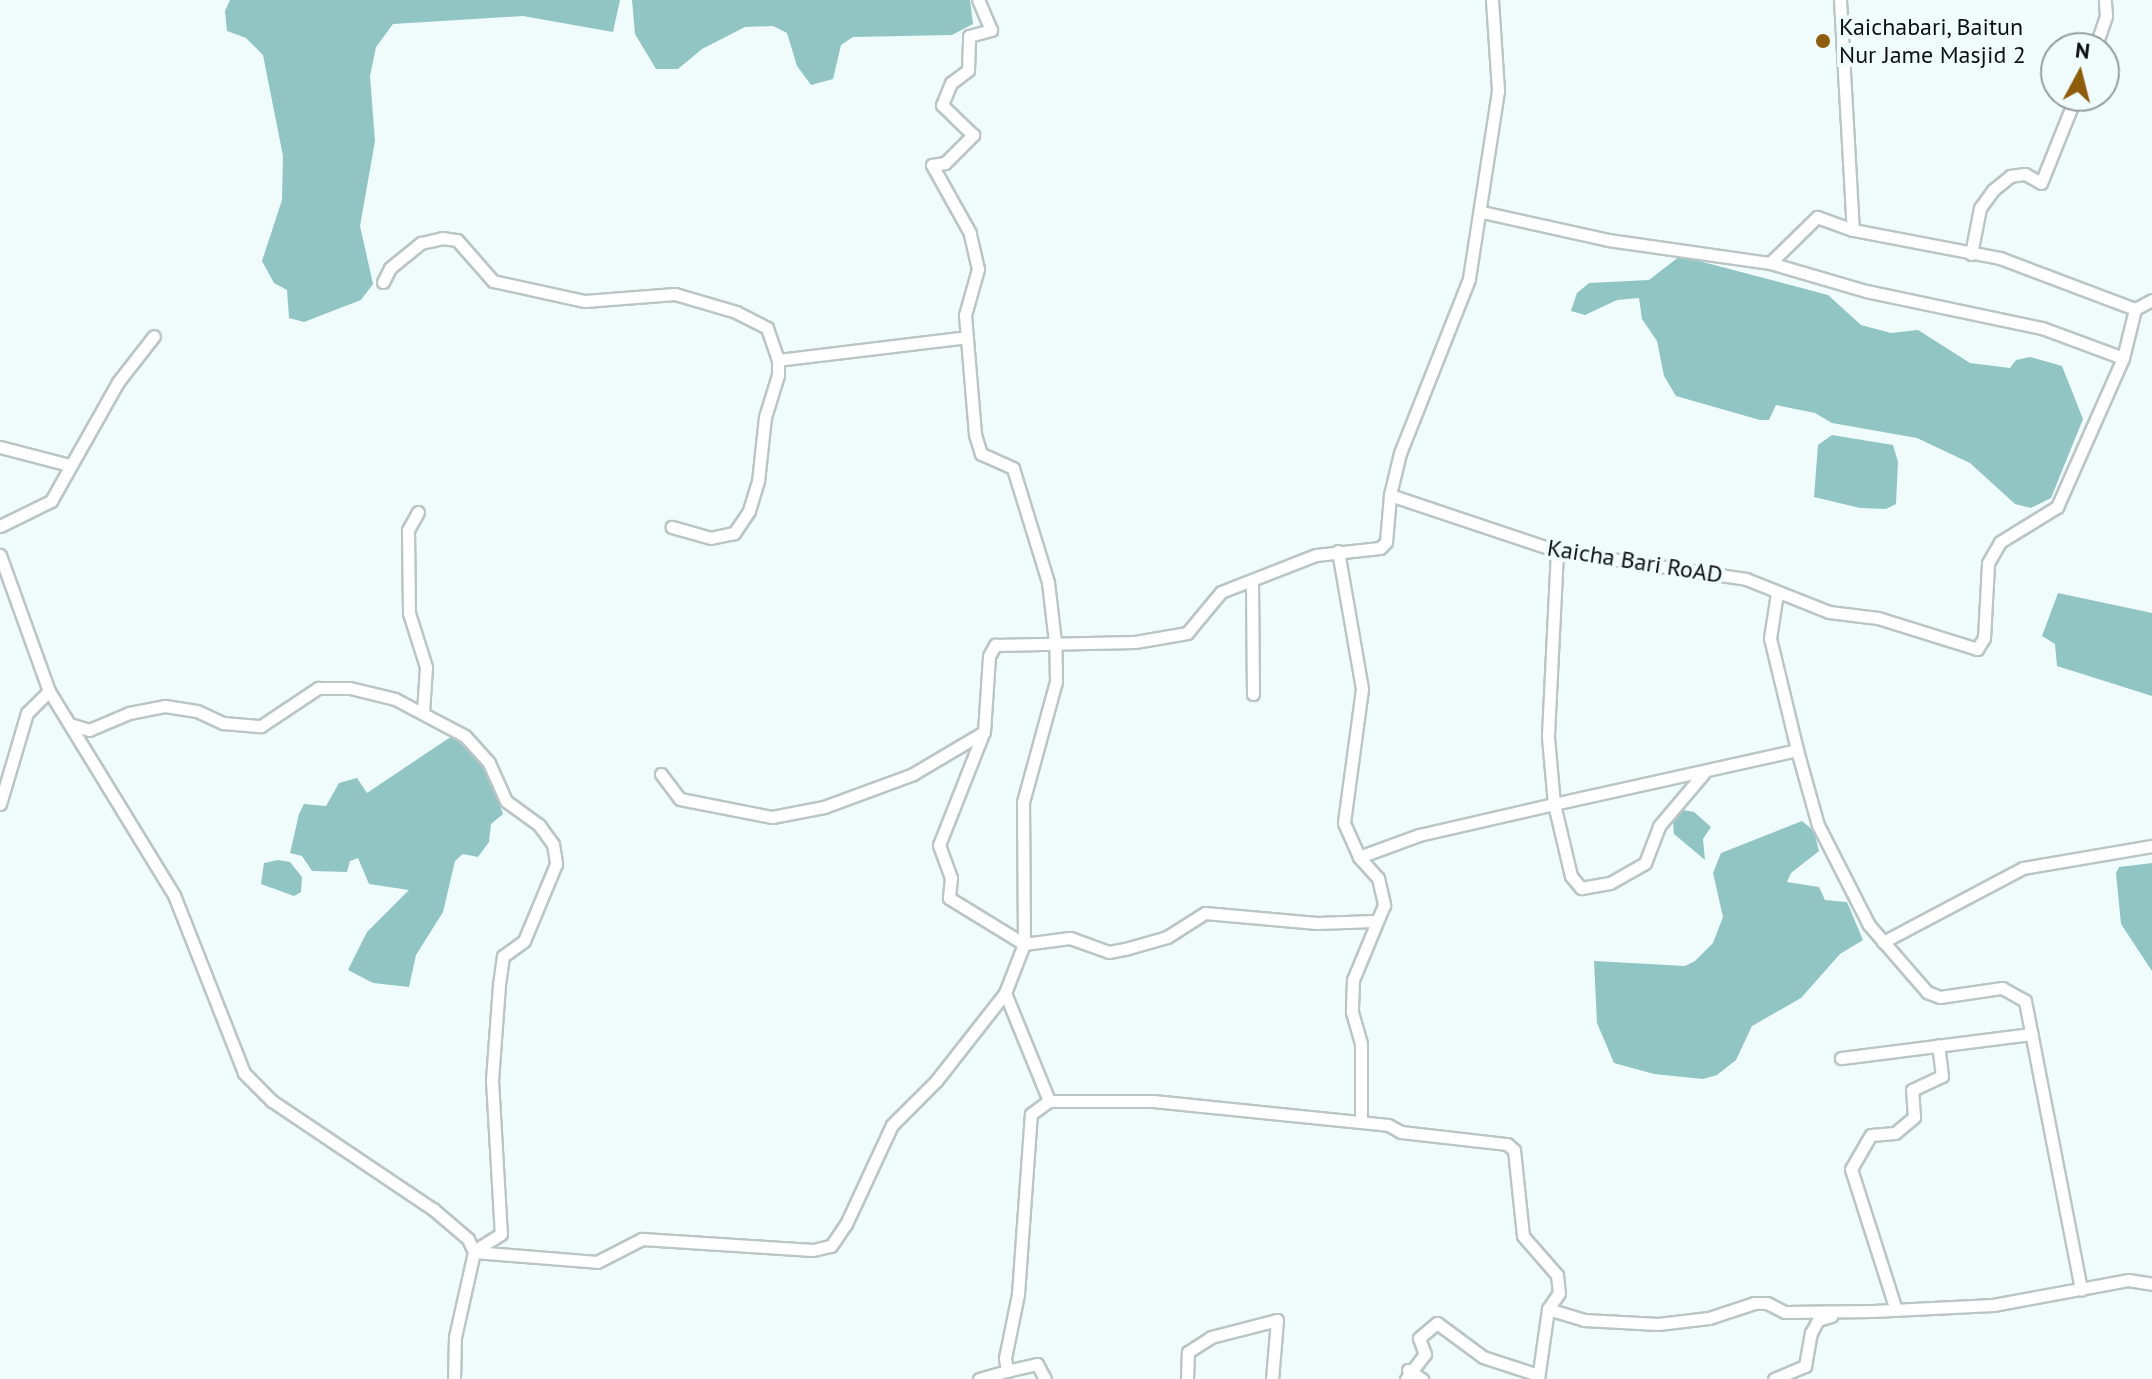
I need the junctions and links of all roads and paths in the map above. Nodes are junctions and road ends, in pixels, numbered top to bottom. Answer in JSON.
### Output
{"nodes":[{"id":1,"x":978,"y":0,"type":"edge"},
{"id":2,"x":1492,"y":0,"type":"edge"},
{"id":3,"x":1840,"y":0,"type":"edge"},
{"id":4,"x":2105,"y":0,"type":"edge"},
{"id":5,"x":2100,"y":32,"type":"edge"},
{"id":6,"x":2070,"y":112,"type":"edge"},
{"id":7,"x":1482,"y":212,"type":"junction"},
{"id":8,"x":1853,"y":230,"type":"junction"},
{"id":9,"x":1971,"y":254,"type":"junction"},
{"id":10,"x":1770,"y":263,"type":"junction"},
{"id":11,"x":383,"y":282,"type":"dead end"},
{"id":12,"x":2152,"y":300,"type":"edge"},
{"id":13,"x":2135,"y":309,"type":"junction"},
{"id":14,"x":154,"y":336,"type":"dead end"},
{"id":15,"x":967,"y":337,"type":"junction"},
{"id":16,"x":2123,"y":358,"type":"junction"},
{"id":17,"x":778,"y":360,"type":"junction"},
{"id":18,"x":0,"y":447,"type":"edge"},
{"id":19,"x":69,"y":465,"type":"junction"},
{"id":20,"x":1390,"y":495,"type":"junction"},
{"id":21,"x":418,"y":512,"type":"dead end"},
{"id":22,"x":0,"y":526,"type":"edge"},
{"id":23,"x":672,"y":527,"type":"dead end"},
{"id":24,"x":1338,"y":551,"type":"junction"},
{"id":25,"x":1557,"y":551,"type":"junction"},
{"id":26,"x":0,"y":555,"type":"edge"},
{"id":27,"x":1252,"y":581,"type":"junction"},
{"id":28,"x":1777,"y":593,"type":"junction"},
{"id":29,"x":1055,"y":642,"type":"junction"},
{"id":30,"x":49,"y":691,"type":"junction"},
{"id":31,"x":1253,"y":694,"type":"dead end"},
{"id":32,"x":423,"y":712,"type":"junction"},
{"id":33,"x":73,"y":725,"type":"junction"},
{"id":34,"x":984,"y":732,"type":"junction"},
{"id":35,"x":1797,"y":750,"type":"junction"},
{"id":36,"x":661,"y":774,"type":"dead end"},
{"id":37,"x":1703,"y":774,"type":"junction"},
{"id":38,"x":0,"y":804,"type":"edge"},
{"id":39,"x":1554,"y":804,"type":"junction"},
{"id":40,"x":2152,"y":846,"type":"edge"},
{"id":41,"x":1359,"y":857,"type":"junction"},
{"id":42,"x":1374,"y":921,"type":"junction"},
{"id":43,"x":1883,"y":942,"type":"junction"},
{"id":44,"x":1024,"y":944,"type":"junction"},
{"id":45,"x":1005,"y":993,"type":"junction"},
{"id":46,"x":2031,"y":1034,"type":"junction"},
{"id":47,"x":1938,"y":1045,"type":"junction"},
{"id":48,"x":1841,"y":1058,"type":"dead end"},
{"id":49,"x":1049,"y":1101,"type":"junction"},
{"id":50,"x":1361,"y":1122,"type":"junction"},
{"id":51,"x":474,"y":1252,"type":"junction"},
{"id":52,"x":2152,"y":1284,"type":"edge"},
{"id":53,"x":2081,"y":1290,"type":"junction"},
{"id":54,"x":1548,"y":1309,"type":"junction"},
{"id":55,"x":1896,"y":1310,"type":"junction"},
{"id":56,"x":1840,"y":1313,"type":"junction"},
{"id":57,"x":1007,"y":1371,"type":"junction"},
{"id":58,"x":1407,"y":1374,"type":"edge"},
{"id":59,"x":1538,"y":1377,"type":"edge"},
{"id":60,"x":454,"y":1379,"type":"edge"},
{"id":61,"x":979,"y":1379,"type":"edge"},
{"id":62,"x":1045,"y":1379,"type":"edge"},
{"id":63,"x":1187,"y":1379,"type":"edge"},
{"id":64,"x":1272,"y":1379,"type":"edge"},
{"id":65,"x":1422,"y":1379,"type":"edge"},
{"id":66,"x":1774,"y":1379,"type":"edge"}],
"edges":[{"from":1,"to":15,"type":"street"},
{"from":2,"to":7,"type":"street"},
{"from":3,"to":8,"type":"street"},
{"from":4,"to":5,"type":"street"},
{"from":6,"to":9,"type":"street"},
{"from":7,"to":10,"type":"street"},
{"from":7,"to":20,"type":"street"},
{"from":8,"to":9,"type":"street"},
{"from":8,"to":10,"type":"street"},
{"from":9,"to":13,"type":"street"},
{"from":10,"to":16,"type":"street"},
{"from":11,"to":17,"type":"street"},
{"from":12,"to":13,"type":"street"},
{"from":13,"to":16,"type":"street","name":"Kaicha Bari RoAD"},
{"from":14,"to":19,"type":"street"},
{"from":15,"to":17,"type":"street"},
{"from":15,"to":29,"type":"street"},
{"from":16,"to":28,"type":"street","name":"Kaicha Bari RoAD"},
{"from":17,"to":23,"type":"street"},
{"from":18,"to":19,"type":"street"},
{"from":19,"to":22,"type":"street"},
{"from":20,"to":24,"type":"street"},
{"from":20,"to":25,"type":"street","name":"Kaicha Bari RoAD"},
{"from":21,"to":32,"type":"street"},
{"from":24,"to":27,"type":"street"},
{"from":24,"to":41,"type":"street"},
{"from":25,"to":28,"type":"street","name":"Kaicha Bari RoAD"},
{"from":25,"to":39,"type":"street"},
{"from":26,"to":30,"type":"street"},
{"from":27,"to":29,"type":"street"},
{"from":27,"to":31,"type":"street"},
{"from":28,"to":35,"type":"street"},
{"from":29,"to":34,"type":"street"},
{"from":29,"to":44,"type":"street"},
{"from":30,"to":33,"type":"street"},
{"from":30,"to":38,"type":"street"},
{"from":32,"to":33,"type":"street"},
{"from":32,"to":51,"type":"street"},
{"from":33,"to":51,"type":"street"},
{"from":34,"to":36,"type":"street"},
{"from":34,"to":44,"type":"street"},
{"from":35,"to":37,"type":"street"},
{"from":35,"to":43,"type":"street"},
{"from":37,"to":39,"type":"street"},
{"from":37,"to":39,"type":"street"},
{"from":39,"to":41,"type":"street"},
{"from":40,"to":43,"type":"street"},
{"from":41,"to":42,"type":"street"},
{"from":42,"to":44,"type":"street"},
{"from":42,"to":50,"type":"street"},
{"from":43,"to":46,"type":"street"},
{"from":44,"to":45,"type":"street"},
{"from":45,"to":49,"type":"street"},
{"from":45,"to":51,"type":"street"},
{"from":46,"to":47,"type":"street"},
{"from":46,"to":53,"type":"street"},
{"from":47,"to":48,"type":"street"},
{"from":47,"to":55,"type":"street"},
{"from":49,"to":50,"type":"street"},
{"from":49,"to":57,"type":"street"},
{"from":50,"to":54,"type":"street"},
{"from":51,"to":60,"type":"street"},
{"from":52,"to":53,"type":"street"},
{"from":53,"to":55,"type":"street"},
{"from":54,"to":56,"type":"street"},
{"from":54,"to":59,"type":"street"},
{"from":55,"to":56,"type":"street"},
{"from":56,"to":66,"type":"street"},
{"from":57,"to":61,"type":"street"},
{"from":57,"to":62,"type":"street"},
{"from":58,"to":59,"type":"street"},
{"from":58,"to":65,"type":"street"},
{"from":63,"to":64,"type":"street"}]}
